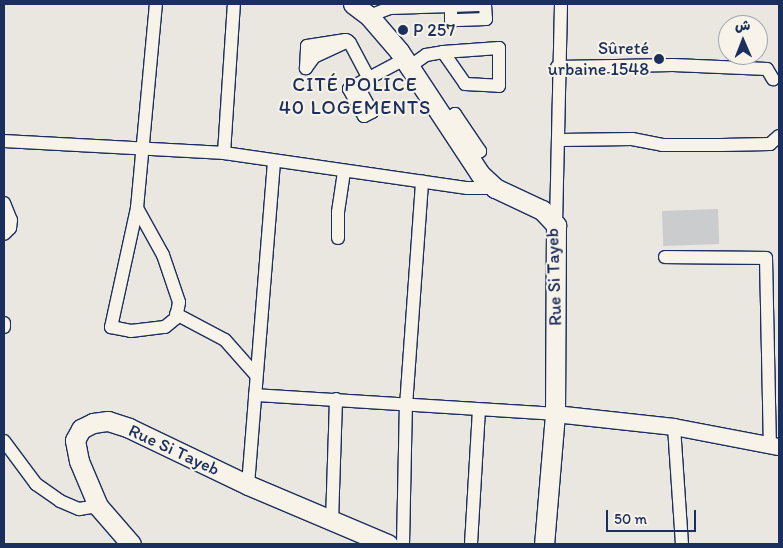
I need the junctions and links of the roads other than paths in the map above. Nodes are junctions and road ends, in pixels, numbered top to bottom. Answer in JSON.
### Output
{"nodes":[{"id":1,"x":156,"y":4,"type":"edge"},
{"id":2,"x":234,"y":4,"type":"edge"},
{"id":3,"x":353,"y":4,"type":"edge"},
{"id":4,"x":561,"y":4,"type":"edge"},
{"id":5,"x":451,"y":6,"type":"dead end"},
{"id":6,"x":369,"y":16,"type":"junction"},
{"id":7,"x":348,"y":41,"type":"dead end"},
{"id":8,"x":443,"y":52,"type":"junction"},
{"id":9,"x":406,"y":63,"type":"junction"},
{"id":10,"x":557,"y":67,"type":"junction"},
{"id":11,"x":369,"y":78,"type":"junction"},
{"id":12,"x":772,"y":79,"type":"dead end"},
{"id":13,"x":357,"y":85,"type":"dead end"},
{"id":14,"x":779,"y":136,"type":"edge"},
{"id":15,"x":560,"y":140,"type":"junction"},
{"id":16,"x":4,"y":141,"type":"edge"},
{"id":17,"x":141,"y":151,"type":"junction"},
{"id":18,"x":224,"y":153,"type":"junction"},
{"id":19,"x":274,"y":160,"type":"junction"},
{"id":20,"x":344,"y":172,"type":"junction"},
{"id":21,"x":422,"y":182,"type":"junction"},
{"id":22,"x":495,"y":188,"type":"junction"},
{"id":23,"x":4,"y":203,"type":"edge"},
{"id":24,"x":137,"y":208,"type":"junction"},
{"id":25,"x":556,"y":225,"type":"junction"},
{"id":26,"x":4,"y":234,"type":"edge"},
{"id":27,"x":338,"y":238,"type":"dead end"},
{"id":28,"x":665,"y":257,"type":"dead end"},
{"id":29,"x":176,"y":314,"type":"junction"},
{"id":30,"x":256,"y":375,"type":"junction"},
{"id":31,"x":255,"y":395,"type":"junction"},
{"id":32,"x":775,"y":395,"type":"edge"},
{"id":33,"x":336,"y":399,"type":"junction"},
{"id":34,"x":406,"y":406,"type":"junction"},
{"id":35,"x":479,"y":411,"type":"junction"},
{"id":36,"x":555,"y":414,"type":"junction"},
{"id":37,"x":674,"y":427,"type":"junction"},
{"id":38,"x":4,"y":441,"type":"edge"},
{"id":39,"x":775,"y":446,"type":"edge"},
{"id":40,"x":248,"y":485,"type":"junction"},
{"id":41,"x":98,"y":506,"type":"junction"},
{"id":42,"x":332,"y":521,"type":"junction"},
{"id":43,"x":131,"y":544,"type":"edge"},
{"id":44,"x":388,"y":544,"type":"edge"},
{"id":45,"x":403,"y":544,"type":"edge"},
{"id":46,"x":471,"y":544,"type":"edge"},
{"id":47,"x":544,"y":544,"type":"edge"},
{"id":48,"x":682,"y":544,"type":"edge"}],
"edges":[{"from":1,"to":17,"type":"street"},
{"from":2,"to":18,"type":"street"},
{"from":3,"to":6,"type":"main road","name":"Rue Si Tayeb"},
{"from":4,"to":10,"type":"street"},
{"from":5,"to":6,"type":"street"},
{"from":6,"to":9,"type":"main road","name":"Rue Si Tayeb"},
{"from":7,"to":11,"type":"street"},
{"from":8,"to":8,"type":"street"},
{"from":8,"to":9,"type":"street"},
{"from":9,"to":11,"type":"street"},
{"from":9,"to":22,"type":"main road","name":"Rue Si Tayeb"},
{"from":10,"to":12,"type":"street"},
{"from":10,"to":15,"type":"street"},
{"from":11,"to":13,"type":"street"},
{"from":14,"to":15,"type":"street"},
{"from":15,"to":25,"type":"street"},
{"from":16,"to":17,"type":"street"},
{"from":17,"to":18,"type":"street"},
{"from":17,"to":24,"type":"street"},
{"from":18,"to":19,"type":"street"},
{"from":19,"to":20,"type":"street"},
{"from":19,"to":30,"type":"street"},
{"from":20,"to":21,"type":"street"},
{"from":20,"to":27,"type":"street"},
{"from":21,"to":22,"type":"street"},
{"from":21,"to":34,"type":"street"},
{"from":22,"to":25,"type":"main road","name":"Rue Si Tayeb"},
{"from":23,"to":26,"type":"street"},
{"from":24,"to":29,"type":"street"},
{"from":24,"to":29,"type":"street"},
{"from":25,"to":36,"type":"main road","name":"Rue Si Tayeb"},
{"from":28,"to":32,"type":"street"},
{"from":29,"to":30,"type":"street"},
{"from":30,"to":31,"type":"street"},
{"from":31,"to":33,"type":"street"},
{"from":31,"to":40,"type":"street"},
{"from":32,"to":39,"type":"street"},
{"from":33,"to":34,"type":"street"},
{"from":33,"to":42,"type":"street"},
{"from":34,"to":35,"type":"street"},
{"from":34,"to":45,"type":"street"},
{"from":35,"to":36,"type":"street"},
{"from":35,"to":46,"type":"street"},
{"from":36,"to":37,"type":"street"},
{"from":36,"to":47,"type":"main road","name":"Rue Si Tayeb"},
{"from":37,"to":39,"type":"street"},
{"from":37,"to":48,"type":"street"},
{"from":38,"to":41,"type":"street"},
{"from":40,"to":41,"type":"main road","name":"Rue Si Tayeb"},
{"from":40,"to":42,"type":"main road","name":"Rue Si Tayeb"},
{"from":41,"to":43,"type":"main road","name":"Rue Si Tayeb"},
{"from":42,"to":44,"type":"main road","name":"Rue Si Tayeb"}]}
